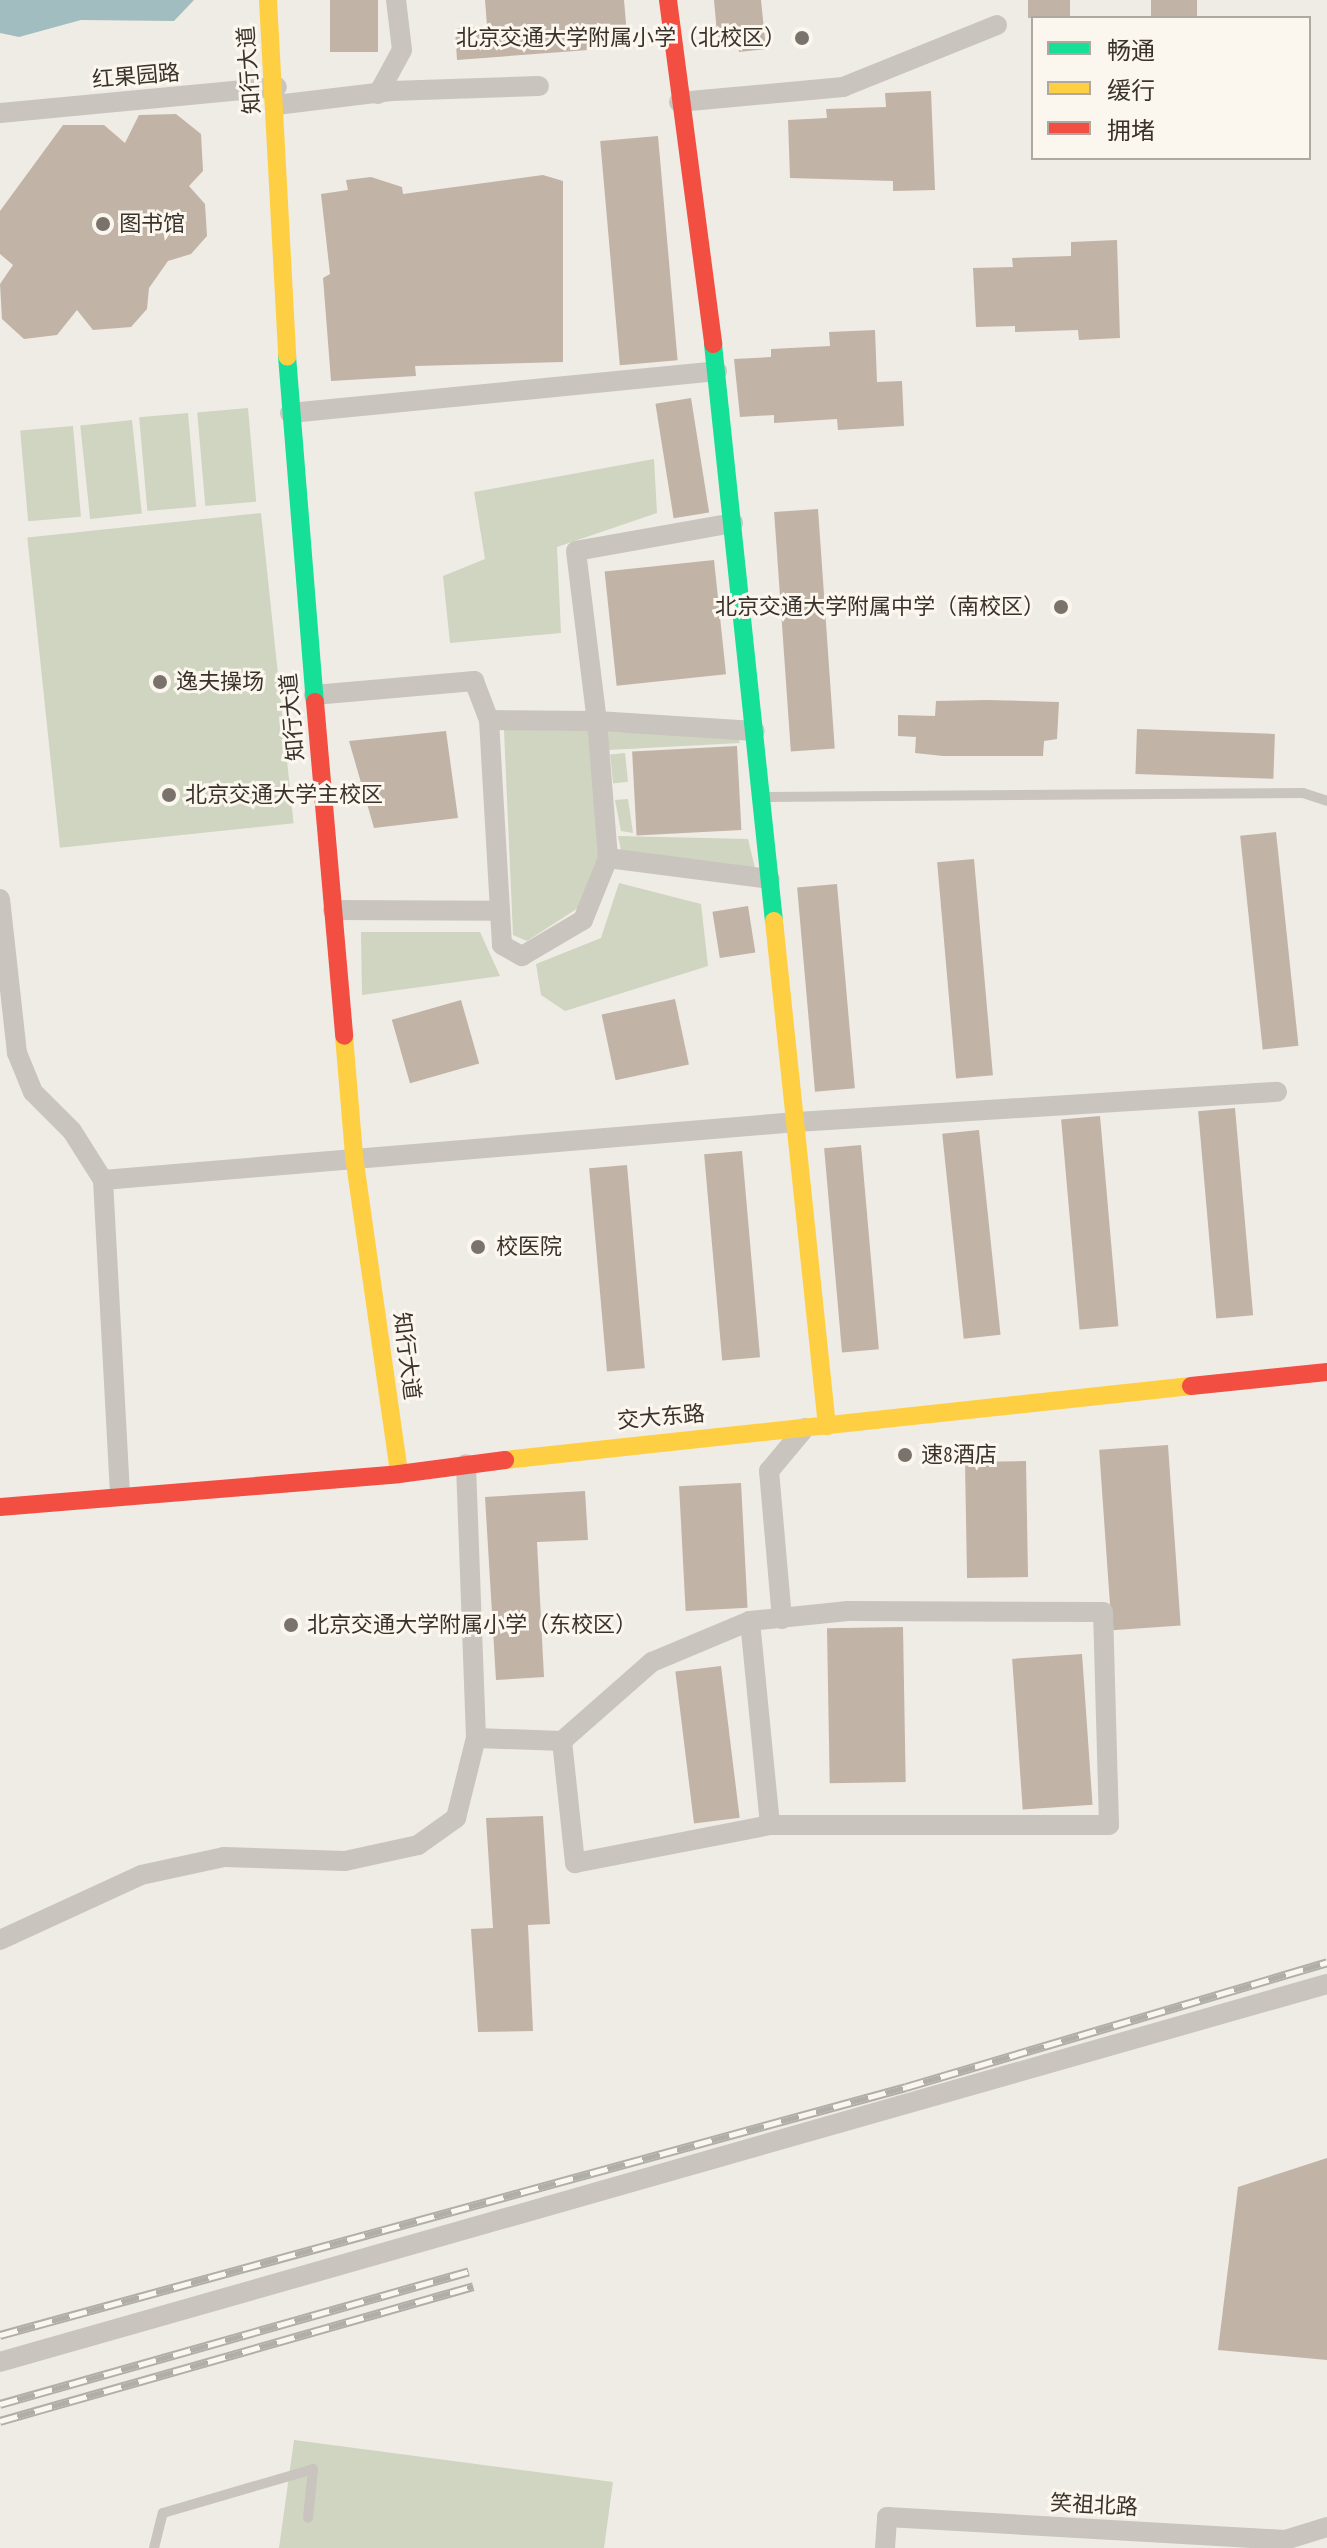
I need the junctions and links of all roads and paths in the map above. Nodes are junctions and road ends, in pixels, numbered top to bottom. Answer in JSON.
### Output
{"nodes":[{"id":1,"x":268,"y":0,"type":"edge"},
{"id":2,"x":396,"y":0,"type":"edge"},
{"id":3,"x":668,"y":0,"type":"edge"},
{"id":4,"x":997,"y":25,"type":"dead end"},
{"id":5,"x":539,"y":86,"type":"dead end"},
{"id":6,"x":378,"y":94,"type":"junction"},
{"id":7,"x":277,"y":96,"type":"junction"},
{"id":8,"x":679,"y":102,"type":"junction"},
{"id":9,"x":0,"y":113,"type":"edge"},
{"id":10,"x":717,"y":371,"type":"junction"},
{"id":11,"x":290,"y":413,"type":"junction"},
{"id":12,"x":733,"y":523,"type":"junction"},
{"id":13,"x":314,"y":695,"type":"junction"},
{"id":14,"x":489,"y":720,"type":"junction"},
{"id":15,"x":597,"y":721,"type":"junction"},
{"id":16,"x":755,"y":731,"type":"junction"},
{"id":17,"x":761,"y":797,"type":"junction"},
{"id":18,"x":1327,"y":801,"type":"edge"},
{"id":19,"x":608,"y":858,"type":"junction"},
{"id":20,"x":770,"y":879,"type":"junction"},
{"id":21,"x":0,"y":899,"type":"edge"},
{"id":22,"x":333,"y":910,"type":"junction"},
{"id":23,"x":500,"y":911,"type":"junction"},
{"id":24,"x":5,"y":998,"type":"edge"},
{"id":25,"x":1277,"y":1092,"type":"dead end"},
{"id":26,"x":797,"y":1122,"type":"junction"},
{"id":27,"x":354,"y":1156,"type":"junction"},
{"id":28,"x":103,"y":1180,"type":"junction"},
{"id":29,"x":1327,"y":1372,"type":"edge"},
{"id":30,"x":827,"y":1426,"type":"junction"},
{"id":31,"x":805,"y":1428,"type":"junction"},
{"id":32,"x":466,"y":1464,"type":"junction"},
{"id":33,"x":399,"y":1474,"type":"junction"},
{"id":34,"x":120,"y":1496,"type":"junction"},
{"id":35,"x":0,"y":1507,"type":"edge"},
{"id":36,"x":782,"y":1619,"type":"junction"},
{"id":37,"x":750,"y":1621,"type":"junction"},
{"id":38,"x":476,"y":1738,"type":"junction"},
{"id":39,"x":562,"y":1741,"type":"junction"},
{"id":40,"x":770,"y":1825,"type":"junction"},
{"id":41,"x":0,"y":1940,"type":"edge"},
{"id":42,"x":1327,"y":1984,"type":"edge"},
{"id":43,"x":0,"y":2362,"type":"edge"},
{"id":44,"x":308,"y":2518,"type":"dead end"},
{"id":45,"x":1327,"y":2527,"type":"edge"},
{"id":46,"x":154,"y":2548,"type":"edge"},
{"id":47,"x":885,"y":2548,"type":"edge"}],
"edges":[{"from":1,"to":7,"type":"street","name":"知行大道"},
{"from":2,"to":6,"type":"street"},
{"from":3,"to":8,"type":"street"},
{"from":4,"to":8,"type":"street"},
{"from":5,"to":6,"type":"street","name":"红果园路"},
{"from":6,"to":7,"type":"street","name":"红果园路"},
{"from":7,"to":9,"type":"street","name":"红果园路"},
{"from":7,"to":11,"type":"street","name":"知行大道"},
{"from":8,"to":10,"type":"street"},
{"from":10,"to":11,"type":"street"},
{"from":10,"to":12,"type":"street"},
{"from":11,"to":13,"type":"street","name":"知行大道"},
{"from":12,"to":15,"type":"street"},
{"from":12,"to":16,"type":"street"},
{"from":13,"to":14,"type":"street"},
{"from":13,"to":22,"type":"street","name":"知行大道"},
{"from":14,"to":15,"type":"street"},
{"from":14,"to":23,"type":"street"},
{"from":15,"to":16,"type":"street"},
{"from":15,"to":19,"type":"street"},
{"from":16,"to":17,"type":"street"},
{"from":17,"to":18,"type":"lane"},
{"from":17,"to":20,"type":"street"},
{"from":19,"to":20,"type":"street"},
{"from":19,"to":23,"type":"street"},
{"from":20,"to":26,"type":"street"},
{"from":21,"to":24,"type":"street"},
{"from":22,"to":23,"type":"street"},
{"from":22,"to":27,"type":"street","name":"知行大道"},
{"from":24,"to":28,"type":"street"},
{"from":25,"to":26,"type":"street"},
{"from":26,"to":27,"type":"street"},
{"from":26,"to":30,"type":"street"},
{"from":27,"to":28,"type":"street"},
{"from":27,"to":33,"type":"street","name":"知行大道"},
{"from":28,"to":34,"type":"street"},
{"from":29,"to":30,"type":"street","name":"交大东路"},
{"from":30,"to":31,"type":"street","name":"交大东路"},
{"from":31,"to":32,"type":"street","name":"交大东路"},
{"from":31,"to":36,"type":"street"},
{"from":32,"to":33,"type":"street","name":"交大东路"},
{"from":32,"to":38,"type":"street"},
{"from":33,"to":34,"type":"street","name":"交大东路"},
{"from":34,"to":35,"type":"street","name":"交大东路"},
{"from":36,"to":37,"type":"street"},
{"from":36,"to":40,"type":"street"},
{"from":37,"to":39,"type":"street"},
{"from":37,"to":40,"type":"street"},
{"from":38,"to":39,"type":"street"},
{"from":38,"to":41,"type":"street"},
{"from":39,"to":40,"type":"street"},
{"from":42,"to":43,"type":"street"},
{"from":44,"to":46,"type":"lane"},
{"from":45,"to":47,"type":"street","name":"笑祖北路"}]}
